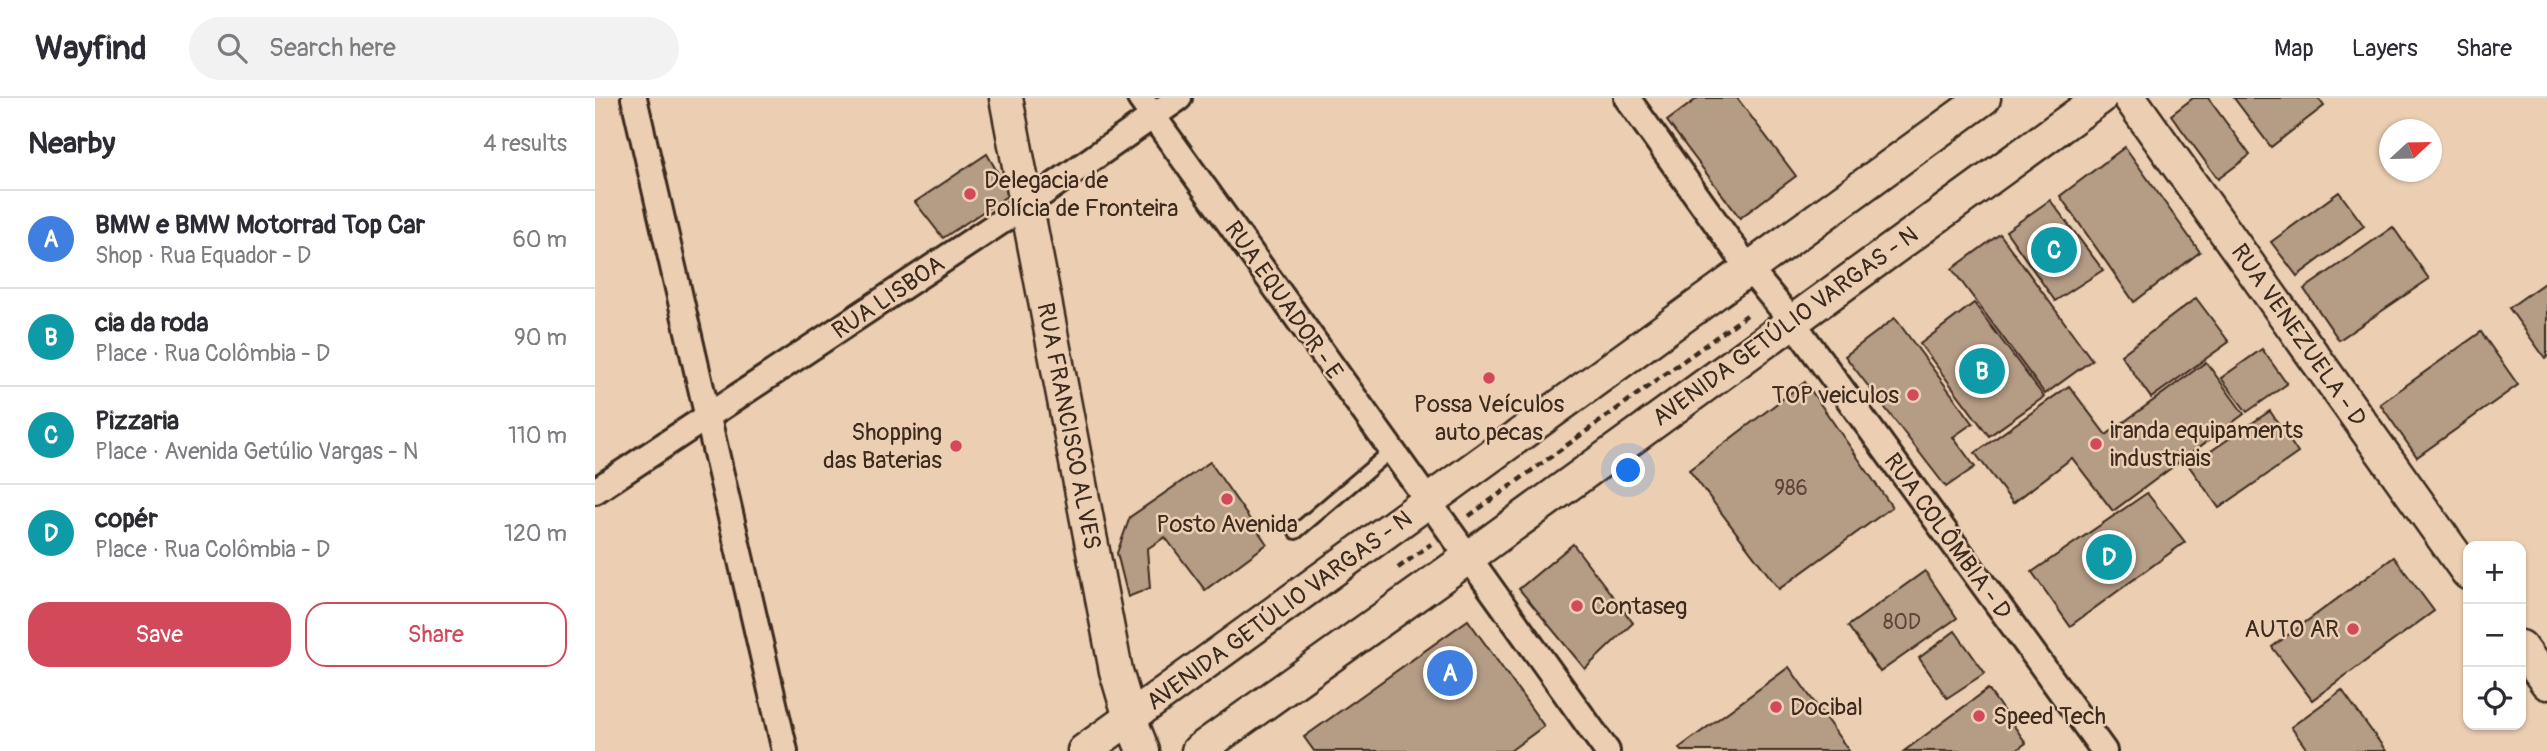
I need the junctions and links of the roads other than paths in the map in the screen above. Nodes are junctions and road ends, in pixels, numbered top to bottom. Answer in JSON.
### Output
{"nodes":[{"id":1,"x":634,"y":98,"type":"edge"},
{"id":2,"x":1006,"y":98,"type":"edge"},
{"id":3,"x":1179,"y":98,"type":"edge"},
{"id":4,"x":1627,"y":98,"type":"edge"},
{"id":5,"x":1985,"y":98,"type":"edge"},
{"id":6,"x":2100,"y":98,"type":"edge"},
{"id":7,"x":2130,"y":98,"type":"edge"},
{"id":8,"x":1146,"y":107,"type":"edge"},
{"id":9,"x":1026,"y":205,"type":"junction"},
{"id":10,"x":1749,"y":269,"type":"junction"},
{"id":11,"x":1792,"y":321,"type":"junction"},
{"id":12,"x":708,"y":417,"type":"junction"},
{"id":13,"x":1391,"y":451,"type":"junction"},
{"id":14,"x":595,"y":491,"type":"edge"},
{"id":15,"x":1427,"y":502,"type":"junction"},
{"id":16,"x":1296,"y":531,"type":"dead end"},
{"id":17,"x":1469,"y":557,"type":"junction"},
{"id":18,"x":2463,"y":566,"type":"edge"},
{"id":19,"x":2526,"y":654,"type":"edge"},
{"id":20,"x":2547,"y":683,"type":"edge"},
{"id":21,"x":1130,"y":718,"type":"junction"},
{"id":22,"x":785,"y":751,"type":"edge"},
{"id":23,"x":1084,"y":751,"type":"edge"},
{"id":24,"x":1143,"y":751,"type":"edge"},
{"id":25,"x":1198,"y":751,"type":"edge"},
{"id":26,"x":1607,"y":751,"type":"edge"},
{"id":27,"x":2104,"y":751,"type":"edge"}],
"edges":[{"from":1,"to":12,"type":"street"},
{"from":2,"to":9,"type":"street","name":"RUA FRANCISCO ALVES"},
{"from":3,"to":8,"type":"street","name":"RUA LISBOA"},
{"from":4,"to":10,"type":"street","name":"RUA COLÔMBIA - D"},
{"from":5,"to":10,"type":"street","name":"AVENIDA GETÚLIO VARGAS - N"},
{"from":6,"to":11,"type":"street","name":"AVENIDA GETÚLIO VARGAS - N"},
{"from":7,"to":18,"type":"street","name":"RUA VENEZUELA - D"},
{"from":8,"to":9,"type":"street","name":"RUA LISBOA"},
{"from":8,"to":13,"type":"street","name":"RUA EQUADOR - E"},
{"from":9,"to":12,"type":"street","name":"RUA LISBOA"},
{"from":9,"to":21,"type":"street","name":"RUA FRANCISCO ALVES"},
{"from":10,"to":11,"type":"street","name":"RUA COLÔMBIA - D"},
{"from":10,"to":15,"type":"street","name":"AVENIDA GETÚLIO VARGAS - N"},
{"from":11,"to":17,"type":"street","name":"AVENIDA GETÚLIO VARGAS - N"},
{"from":11,"to":27,"type":"street","name":"RUA COLÔMBIA - D"},
{"from":12,"to":14,"type":"street","name":"RUA LISBOA"},
{"from":12,"to":22,"type":"street"},
{"from":13,"to":15,"type":"street","name":"RUA EQUADOR - E"},
{"from":13,"to":16,"type":"lane"},
{"from":15,"to":17,"type":"street","name":"RUA EQUADOR - E"},
{"from":15,"to":21,"type":"street","name":"AVENIDA GETÚLIO VARGAS - N"},
{"from":17,"to":25,"type":"street","name":"AVENIDA GETÚLIO VARGAS - N"},
{"from":17,"to":26,"type":"street","name":"RUA EQUADOR - E"},
{"from":19,"to":20,"type":"street"},
{"from":21,"to":23,"type":"street","name":"AVENIDA GETÚLIO VARGAS - N"},
{"from":21,"to":24,"type":"street","name":"RUA FRANCISCO ALVES"}]}
